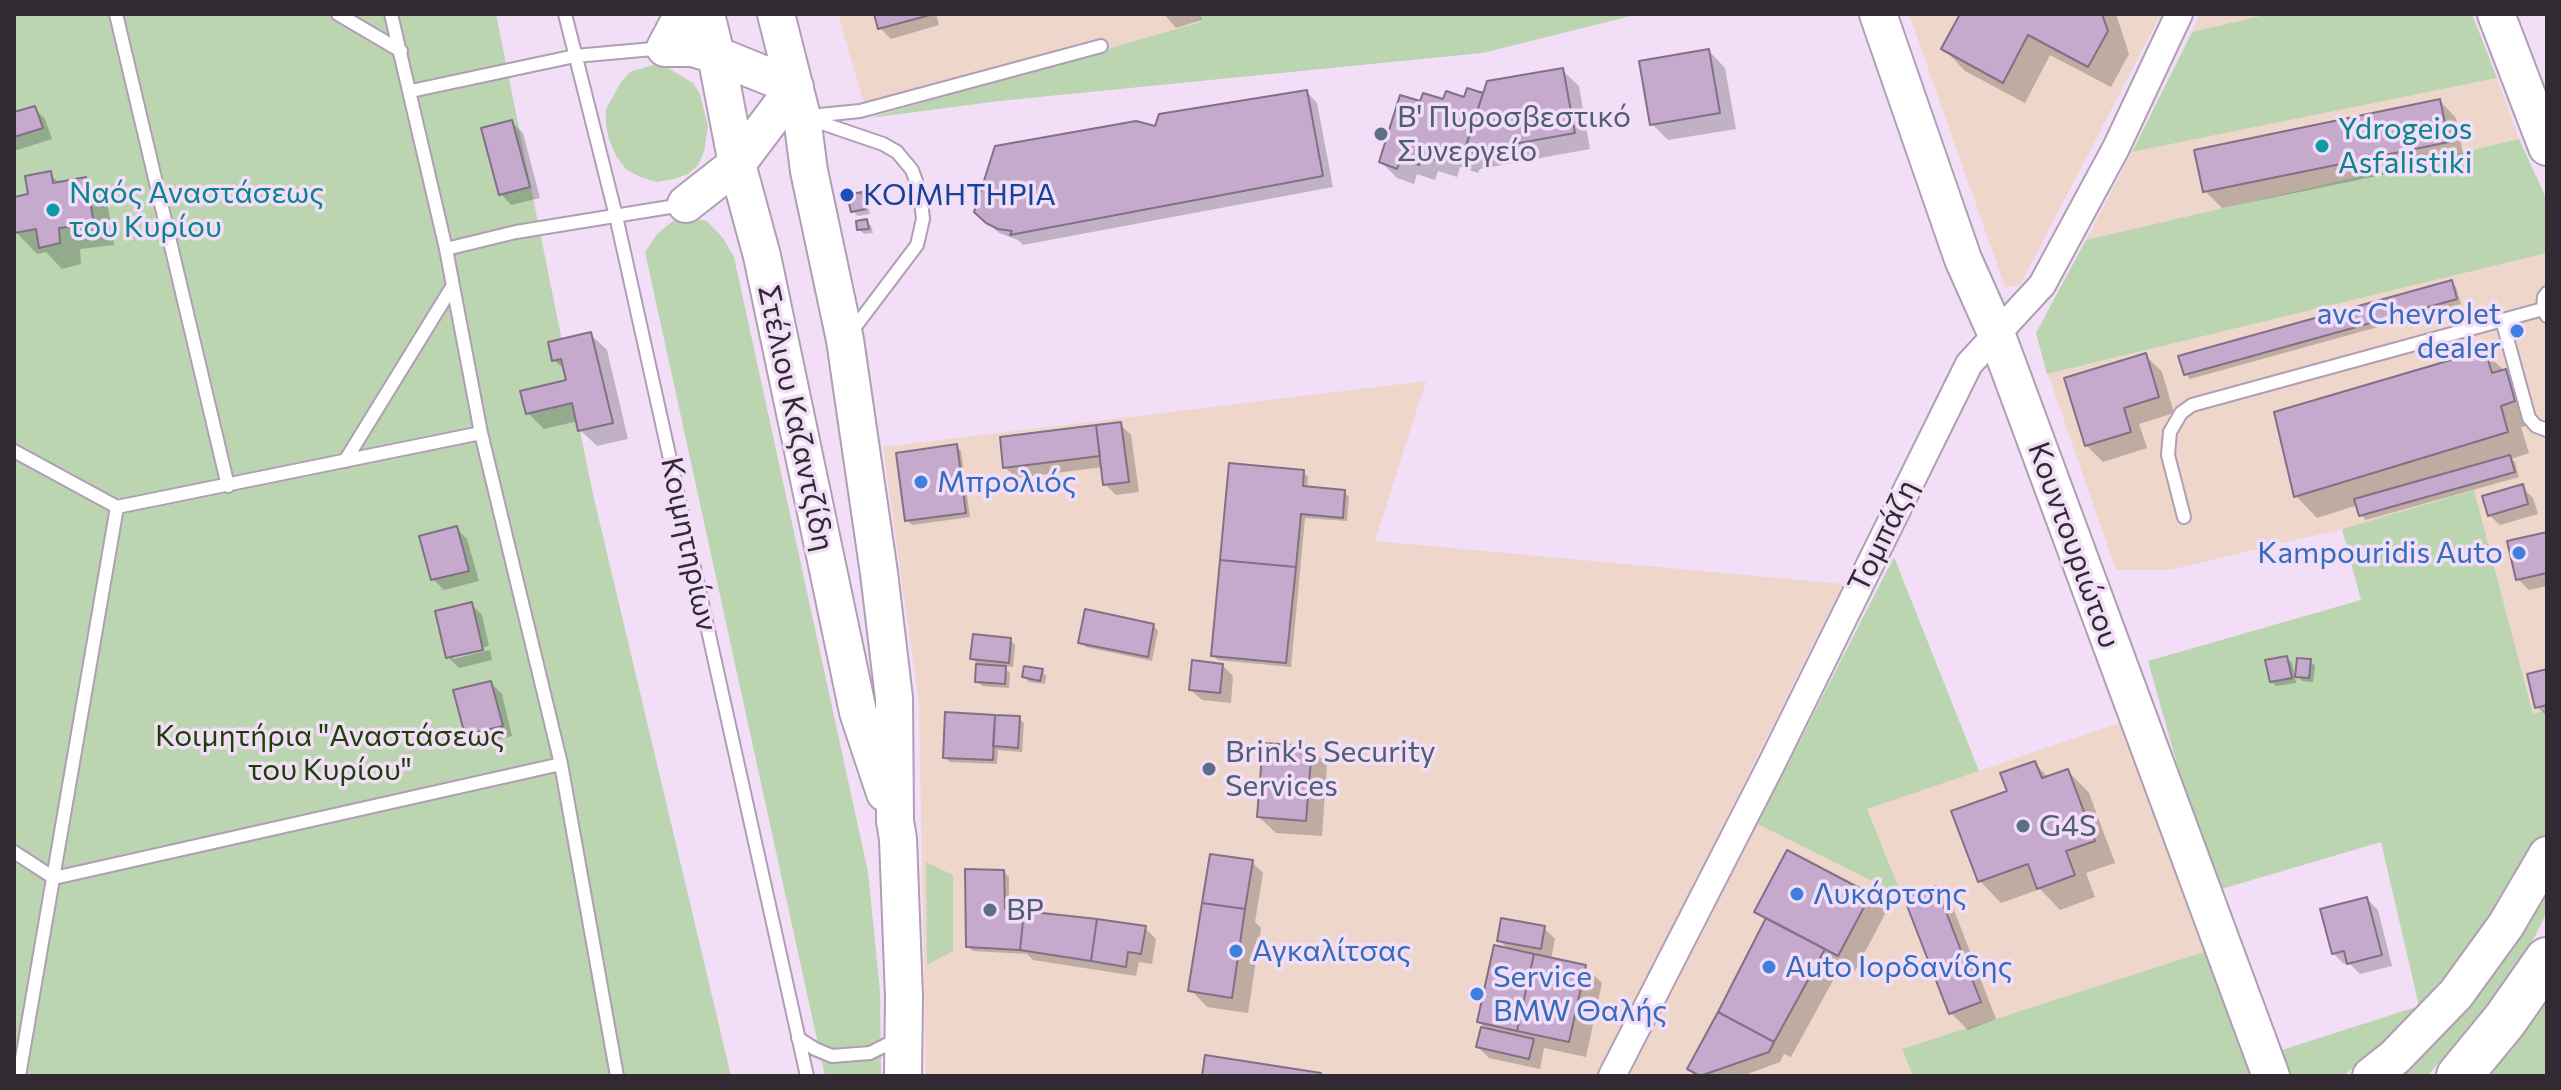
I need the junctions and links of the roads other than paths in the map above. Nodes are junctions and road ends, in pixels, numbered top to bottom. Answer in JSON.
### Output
{"nodes":[{"id":1,"x":116,"y":14,"type":"edge"},
{"id":2,"x":338,"y":14,"type":"edge"},
{"id":3,"x":391,"y":14,"type":"edge"},
{"id":4,"x":565,"y":14,"type":"edge"},
{"id":5,"x":683,"y":14,"type":"edge"},
{"id":6,"x":706,"y":14,"type":"edge"},
{"id":7,"x":776,"y":14,"type":"edge"},
{"id":8,"x":1878,"y":14,"type":"edge"},
{"id":9,"x":2179,"y":14,"type":"edge"},
{"id":10,"x":2496,"y":14,"type":"edge"},
{"id":11,"x":1101,"y":46,"type":"dead end"},
{"id":12,"x":665,"y":48,"type":"junction"},
{"id":13,"x":401,"y":51,"type":"junction"},
{"id":14,"x":716,"y":55,"type":"junction"},
{"id":15,"x":575,"y":56,"type":"junction"},
{"id":16,"x":411,"y":91,"type":"junction"},
{"id":17,"x":799,"y":102,"type":"junction"},
{"id":18,"x":2547,"y":147,"type":"edge"},
{"id":19,"x":737,"y":164,"type":"junction"},
{"id":20,"x":686,"y":204,"type":"junction"},
{"id":21,"x":616,"y":216,"type":"junction"},
{"id":22,"x":446,"y":249,"type":"junction"},
{"id":23,"x":762,"y":256,"type":"junction"},
{"id":24,"x":452,"y":287,"type":"junction"},
{"id":25,"x":2547,"y":293,"type":"edge"},
{"id":26,"x":2545,"y":313,"type":"edge"},
{"id":27,"x":2502,"y":320,"type":"junction"},
{"id":28,"x":1996,"y":333,"type":"junction"},
{"id":29,"x":845,"y":340,"type":"junction"},
{"id":30,"x":2547,"y":430,"type":"edge"},
{"id":31,"x":481,"y":433,"type":"junction"},
{"id":32,"x":14,"y":451,"type":"edge"},
{"id":33,"x":345,"y":461,"type":"junction"},
{"id":34,"x":228,"y":486,"type":"junction"},
{"id":35,"x":117,"y":507,"type":"junction"},
{"id":36,"x":2184,"y":517,"type":"dead end"},
{"id":37,"x":561,"y":764,"type":"junction"},
{"id":38,"x":895,"y":821,"type":"junction"},
{"id":39,"x":14,"y":852,"type":"edge"},
{"id":40,"x":2547,"y":855,"type":"edge"},
{"id":41,"x":54,"y":878,"type":"junction"},
{"id":42,"x":2547,"y":960,"type":"edge"},
{"id":43,"x":903,"y":1036,"type":"junction"},
{"id":44,"x":798,"y":1038,"type":"junction"},
{"id":45,"x":19,"y":1076,"type":"edge"},
{"id":46,"x":617,"y":1076,"type":"edge"},
{"id":47,"x":807,"y":1076,"type":"edge"},
{"id":48,"x":903,"y":1076,"type":"edge"},
{"id":49,"x":1612,"y":1076,"type":"edge"},
{"id":50,"x":2271,"y":1076,"type":"edge"},
{"id":51,"x":2371,"y":1076,"type":"edge"},
{"id":52,"x":2459,"y":1076,"type":"edge"}],
"edges":[{"from":1,"to":34,"type":"lane"},
{"from":2,"to":13,"type":"lane"},
{"from":3,"to":13,"type":"lane"},
{"from":4,"to":15,"type":"lane","name":"Κοιμητηρίων"},
{"from":5,"to":12,"type":"main road"},
{"from":6,"to":14,"type":"main road","name":"Στέλιου Καζαντζίδη"},
{"from":7,"to":17,"type":"main road","name":"Στέλιου Καζαντζίδη"},
{"from":8,"to":28,"type":"main road","name":"Κουντουριώτου"},
{"from":9,"to":28,"type":"street","name":"Τομπάζη"},
{"from":10,"to":18,"type":"main road"},
{"from":11,"to":17,"type":"lane"},
{"from":12,"to":14,"type":"main road"},
{"from":12,"to":15,"type":"lane"},
{"from":13,"to":16,"type":"lane"},
{"from":14,"to":17,"type":"main road"},
{"from":14,"to":19,"type":"main road","name":"Στέλιου Καζαντζίδη"},
{"from":15,"to":16,"type":"lane"},
{"from":15,"to":21,"type":"lane","name":"Κοιμητηρίων"},
{"from":16,"to":22,"type":"lane"},
{"from":17,"to":19,"type":"main road"},
{"from":17,"to":29,"type":"main road","name":"Στέλιου Καζαντζίδη"},
{"from":17,"to":29,"type":"lane"},
{"from":19,"to":20,"type":"main road"},
{"from":19,"to":23,"type":"main road","name":"Στέλιου Καζαντζίδη"},
{"from":20,"to":21,"type":"lane"},
{"from":20,"to":23,"type":"main road"},
{"from":21,"to":22,"type":"lane"},
{"from":21,"to":44,"type":"lane","name":"Κοιμητηρίων"},
{"from":22,"to":24,"type":"lane"},
{"from":23,"to":38,"type":"main road","name":"Στέλιου Καζαντζίδη"},
{"from":24,"to":31,"type":"lane"},
{"from":24,"to":33,"type":"lane"},
{"from":25,"to":26,"type":"lane"},
{"from":26,"to":27,"type":"lane"},
{"from":27,"to":30,"type":"lane"},
{"from":27,"to":36,"type":"lane"},
{"from":28,"to":49,"type":"street","name":"Τομπάζη"},
{"from":28,"to":50,"type":"main road","name":"Κουντουριώτου"},
{"from":29,"to":38,"type":"main road","name":"Στέλιου Καζαντζίδη"},
{"from":31,"to":33,"type":"lane"},
{"from":31,"to":37,"type":"lane"},
{"from":32,"to":35,"type":"lane"},
{"from":33,"to":34,"type":"lane"},
{"from":34,"to":35,"type":"lane"},
{"from":35,"to":41,"type":"lane"},
{"from":37,"to":41,"type":"lane"},
{"from":37,"to":46,"type":"lane"},
{"from":38,"to":43,"type":"main road","name":"Στέλιου Καζαντζίδη"},
{"from":39,"to":41,"type":"lane"},
{"from":40,"to":51,"type":"main road"},
{"from":41,"to":45,"type":"lane"},
{"from":42,"to":52,"type":"highway"},
{"from":43,"to":44,"type":"lane"},
{"from":43,"to":48,"type":"main road","name":"Στέλιου Καζαντζίδη"},
{"from":44,"to":47,"type":"lane","name":"Κοιμητηρίων"}]}
